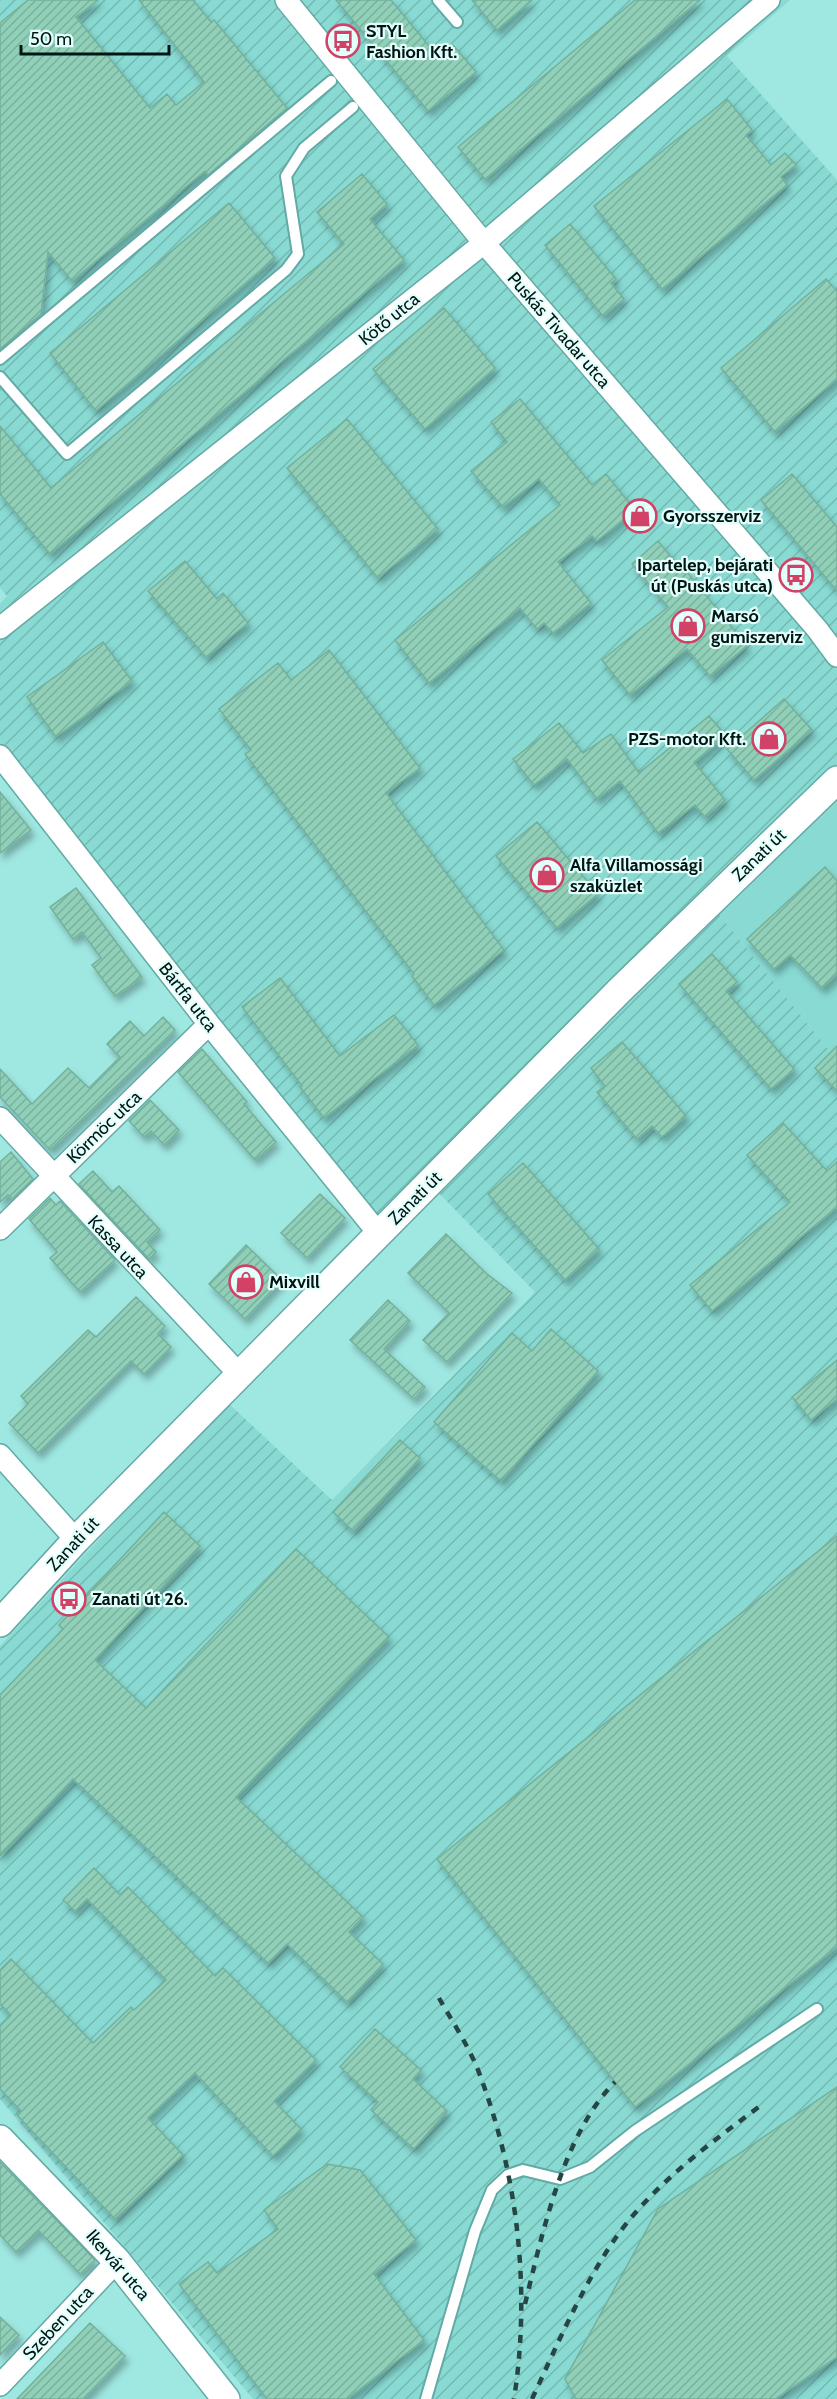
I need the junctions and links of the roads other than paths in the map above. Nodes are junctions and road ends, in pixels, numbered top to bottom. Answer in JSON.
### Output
{"nodes":[{"id":1,"x":438,"y":0,"type":"edge"},
{"id":2,"x":769,"y":0,"type":"edge"},
{"id":3,"x":290,"y":1,"type":"edge"},
{"id":4,"x":457,"y":22,"type":"dead end"},
{"id":5,"x":331,"y":81,"type":"dead end"},
{"id":6,"x":353,"y":107,"type":"dead end"},
{"id":7,"x":484,"y":243,"type":"junction"},
{"id":8,"x":0,"y":359,"type":"edge"},
{"id":9,"x":0,"y":377,"type":"edge"},
{"id":10,"x":0,"y":628,"type":"edge"},
{"id":11,"x":837,"y":656,"type":"edge"},
{"id":12,"x":0,"y":756,"type":"edge"},
{"id":13,"x":837,"y":780,"type":"edge"},
{"id":14,"x":209,"y":1024,"type":"junction"},
{"id":15,"x":0,"y":1118,"type":"edge"},
{"id":16,"x":53,"y":1177,"type":"junction"},
{"id":17,"x":0,"y":1229,"type":"edge"},
{"id":18,"x":379,"y":1234,"type":"junction"},
{"id":19,"x":239,"y":1374,"type":"junction"},
{"id":20,"x":0,"y":1455,"type":"edge"},
{"id":21,"x":76,"y":1540,"type":"junction"},
{"id":22,"x":0,"y":1623,"type":"edge"},
{"id":23,"x":817,"y":2009,"type":"dead end"},
{"id":24,"x":0,"y":2139,"type":"edge"},
{"id":25,"x":117,"y":2261,"type":"junction"},
{"id":26,"x":0,"y":2385,"type":"edge"},
{"id":27,"x":226,"y":2399,"type":"edge"},
{"id":28,"x":426,"y":2399,"type":"edge"}],
"edges":[{"from":1,"to":4,"type":"lane"},
{"from":2,"to":7,"type":"street","name":"Kötő utca"},
{"from":3,"to":7,"type":"street","name":"Puskás Tivadar utca"},
{"from":5,"to":8,"type":"lane"},
{"from":6,"to":9,"type":"lane"},
{"from":7,"to":10,"type":"street","name":"Kötő utca"},
{"from":7,"to":11,"type":"street","name":"Puskás Tivadar utca"},
{"from":12,"to":14,"type":"street","name":"Bártfa utca"},
{"from":13,"to":18,"type":"street","name":"Zanati út"},
{"from":14,"to":16,"type":"street","name":"Körmöc utca"},
{"from":14,"to":18,"type":"street","name":"Bártfa utca"},
{"from":15,"to":16,"type":"street","name":"Kassa utca"},
{"from":16,"to":17,"type":"street","name":"Körmöc utca"},
{"from":16,"to":19,"type":"street","name":"Kassa utca"},
{"from":18,"to":19,"type":"street","name":"Zanati út"},
{"from":19,"to":21,"type":"street","name":"Zanati út"},
{"from":20,"to":21,"type":"street"},
{"from":21,"to":22,"type":"street","name":"Zanati út"},
{"from":23,"to":28,"type":"lane"},
{"from":24,"to":25,"type":"street","name":"Ikervár utca"},
{"from":25,"to":26,"type":"street","name":"Szeben utca"},
{"from":25,"to":27,"type":"street","name":"Ikervár utca"}]}
